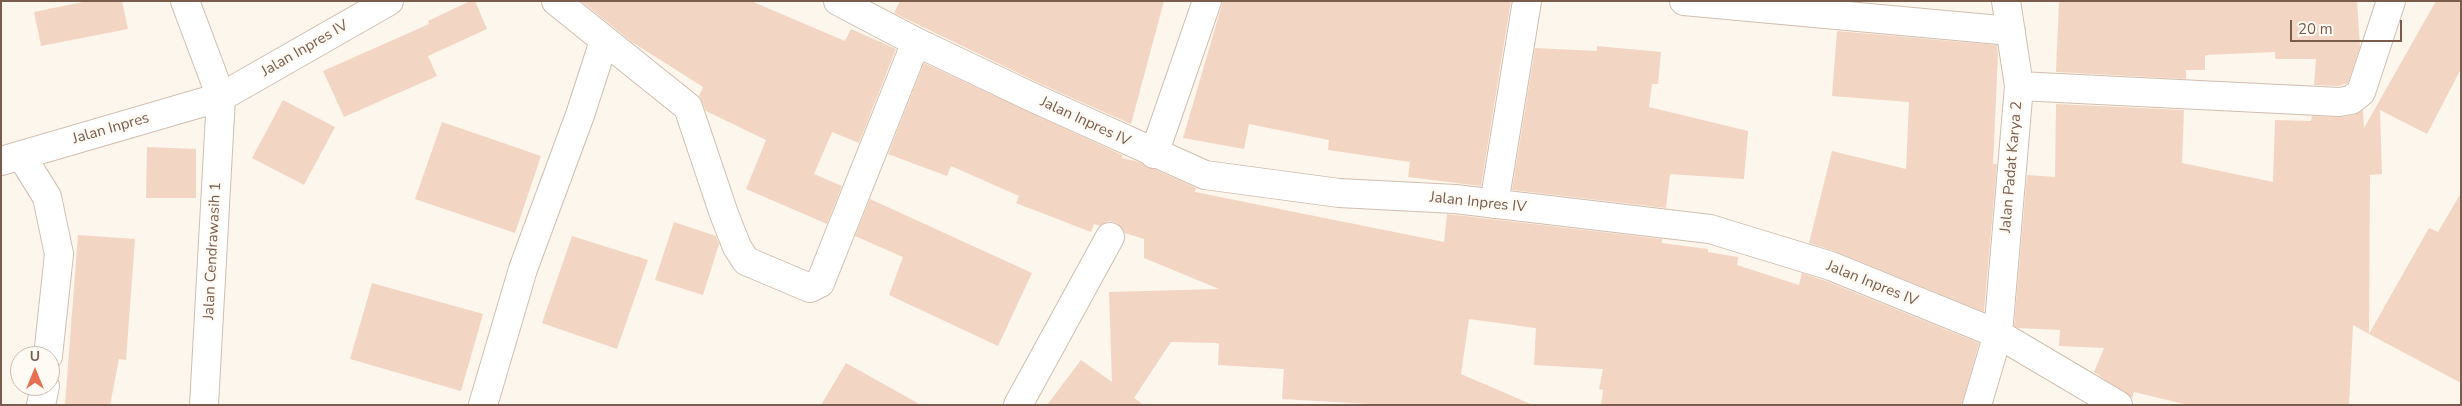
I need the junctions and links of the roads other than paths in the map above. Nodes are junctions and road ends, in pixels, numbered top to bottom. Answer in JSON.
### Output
{"nodes":[{"id":1,"x":185,"y":1,"type":"edge"},
{"id":2,"x":389,"y":1,"type":"edge"},
{"id":3,"x":556,"y":1,"type":"edge"},
{"id":4,"x":838,"y":1,"type":"edge"},
{"id":5,"x":1207,"y":1,"type":"edge"},
{"id":6,"x":1527,"y":1,"type":"edge"},
{"id":7,"x":1684,"y":1,"type":"edge"},
{"id":8,"x":2006,"y":1,"type":"edge"},
{"id":9,"x":2391,"y":1,"type":"edge"},
{"id":10,"x":1750,"y":5,"type":"edge"},
{"id":11,"x":2011,"y":31,"type":"junction"},
{"id":12,"x":604,"y":41,"type":"junction"},
{"id":13,"x":916,"y":42,"type":"junction"},
{"id":14,"x":2019,"y":86,"type":"junction"},
{"id":15,"x":222,"y":97,"type":"junction"},
{"id":16,"x":1154,"y":154,"type":"junction"},
{"id":17,"x":11,"y":158,"type":"edge"},
{"id":18,"x":1494,"y":204,"type":"junction"},
{"id":19,"x":1110,"y":237,"type":"dead end"},
{"id":20,"x":1998,"y":334,"type":"junction"},
{"id":21,"x":49,"y":346,"type":"edge"},
{"id":22,"x":204,"y":405,"type":"edge"},
{"id":23,"x":482,"y":405,"type":"edge"},
{"id":24,"x":1018,"y":405,"type":"edge"},
{"id":25,"x":1977,"y":405,"type":"edge"},
{"id":26,"x":2118,"y":405,"type":"edge"}],
"edges":[{"from":1,"to":15,"type":"street"},
{"from":2,"to":15,"type":"street","name":"Jalan Inpres IV"},
{"from":3,"to":12,"type":"street"},
{"from":4,"to":13,"type":"street","name":"Jalan Inpres IV"},
{"from":5,"to":16,"type":"street"},
{"from":6,"to":18,"type":"street"},
{"from":7,"to":10,"type":"street"},
{"from":8,"to":11,"type":"street","name":"Jalan Padat Karya 2"},
{"from":9,"to":14,"type":"street"},
{"from":10,"to":11,"type":"street"},
{"from":11,"to":14,"type":"street","name":"Jalan Padat Karya 2"},
{"from":12,"to":13,"type":"street"},
{"from":12,"to":23,"type":"street"},
{"from":13,"to":16,"type":"street","name":"Jalan Inpres IV"},
{"from":14,"to":20,"type":"street","name":"Jalan Padat Karya 2"},
{"from":15,"to":17,"type":"street","name":"Jalan Inpres"},
{"from":15,"to":22,"type":"street","name":"Jalan Cendrawasih 1"},
{"from":16,"to":18,"type":"street","name":"Jalan Inpres IV"},
{"from":17,"to":21,"type":"street"},
{"from":18,"to":20,"type":"street","name":"Jalan Inpres IV"},
{"from":19,"to":24,"type":"street"},
{"from":20,"to":25,"type":"street","name":"Jalan Padat Karya 2"},
{"from":20,"to":26,"type":"street","name":"Jalan Inpres IV"}]}
